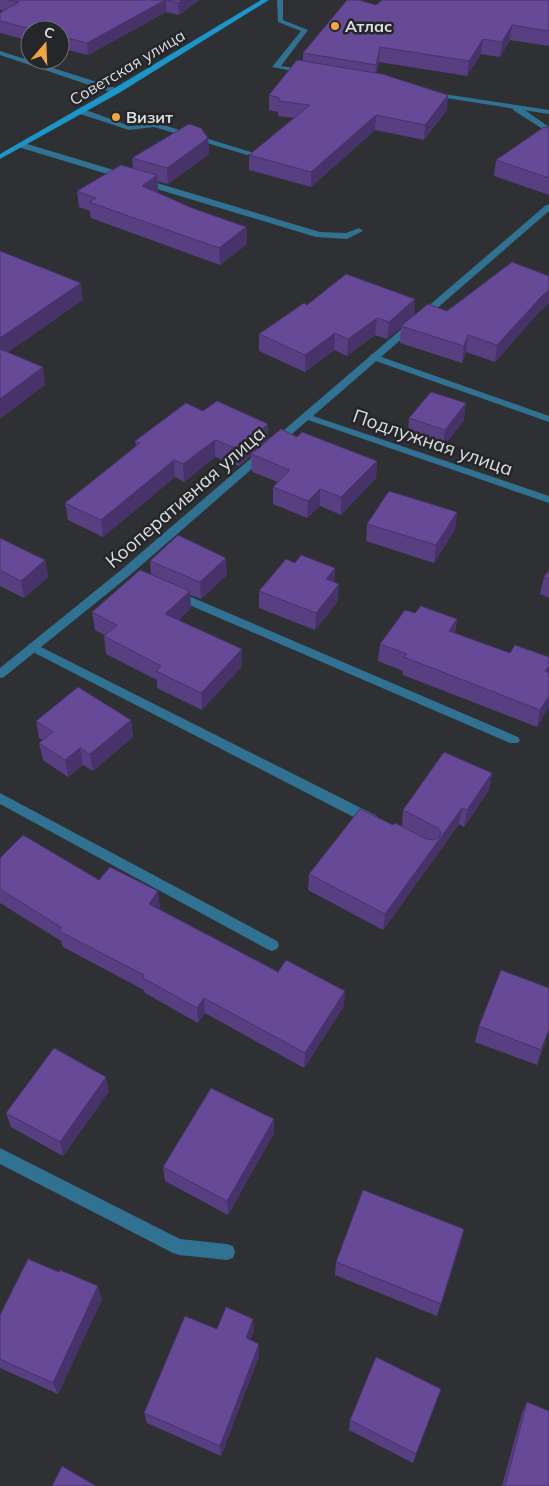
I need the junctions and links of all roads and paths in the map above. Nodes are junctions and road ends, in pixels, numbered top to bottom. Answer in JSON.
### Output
{"nodes":[{"id":1,"x":266,"y":0,"type":"edge"},
{"id":2,"x":280,"y":0,"type":"edge"},
{"id":3,"x":0,"y":53,"type":"edge"},
{"id":4,"x":315,"y":74,"type":"edge"},
{"id":5,"x":116,"y":91,"type":"junction"},
{"id":6,"x":425,"y":93,"type":"edge"},
{"id":7,"x":516,"y":108,"type":"junction"},
{"id":8,"x":80,"y":111,"type":"junction"},
{"id":9,"x":549,"y":112,"type":"edge"},
{"id":10,"x":549,"y":131,"type":"edge"},
{"id":11,"x":21,"y":145,"type":"junction"},
{"id":12,"x":250,"y":153,"type":"edge"},
{"id":13,"x":1,"y":155,"type":"edge"},
{"id":14,"x":549,"y":207,"type":"edge"},
{"id":15,"x":358,"y":231,"type":"dead end"},
{"id":16,"x":373,"y":357,"type":"junction"},
{"id":17,"x":305,"y":416,"type":"junction"},
{"id":18,"x":549,"y":419,"type":"edge"},
{"id":19,"x":549,"y":500,"type":"edge"},
{"id":20,"x":162,"y":588,"type":"edge"},
{"id":21,"x":34,"y":647,"type":"junction"},
{"id":22,"x":0,"y":674,"type":"edge"},
{"id":23,"x":514,"y":740,"type":"dead end"},
{"id":24,"x":0,"y":798,"type":"edge"},
{"id":25,"x":386,"y":827,"type":"edge"},
{"id":26,"x":272,"y":945,"type":"dead end"},
{"id":27,"x":0,"y":1156,"type":"edge"},
{"id":28,"x":227,"y":1252,"type":"dead end"}],
"edges":[{"from":1,"to":5,"type":"street","name":"Советская улица"},
{"from":2,"to":4,"type":"street"},
{"from":3,"to":5,"type":"street"},
{"from":5,"to":8,"type":"street","name":"Советская улица"},
{"from":6,"to":7,"type":"street"},
{"from":7,"to":9,"type":"street"},
{"from":7,"to":10,"type":"street"},
{"from":8,"to":11,"type":"street","name":"Советская улица"},
{"from":8,"to":12,"type":"street"},
{"from":11,"to":13,"type":"street","name":"Советская улица"},
{"from":11,"to":15,"type":"street"},
{"from":14,"to":16,"type":"street","name":"Кооперативная улица"},
{"from":16,"to":17,"type":"street","name":"Кооперативная улица"},
{"from":16,"to":18,"type":"street"},
{"from":17,"to":19,"type":"street","name":"Подлужная улица"},
{"from":17,"to":21,"type":"street","name":"Кооперативная улица"},
{"from":20,"to":23,"type":"street"},
{"from":21,"to":22,"type":"street","name":"Кооперативная улица"},
{"from":21,"to":25,"type":"street"},
{"from":24,"to":26,"type":"street"},
{"from":27,"to":28,"type":"street"}]}
